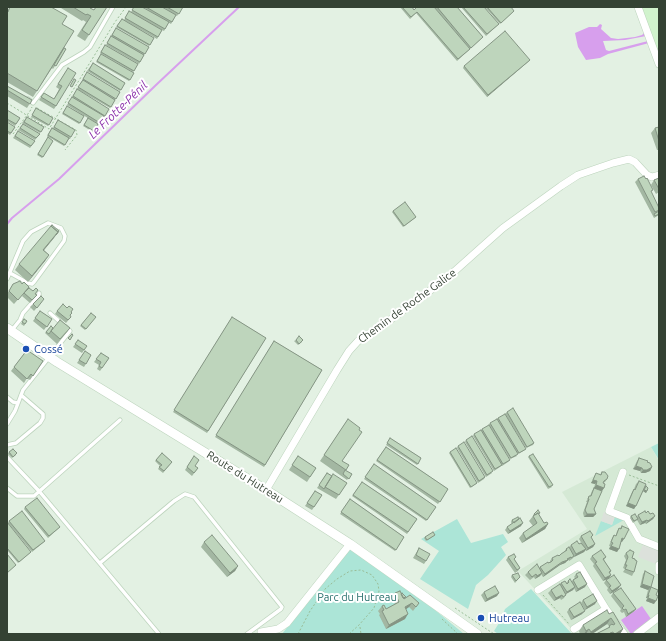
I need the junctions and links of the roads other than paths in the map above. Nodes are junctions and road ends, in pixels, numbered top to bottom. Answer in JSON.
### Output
{"nodes":[{"id":1,"x":113,"y":7,"type":"edge"},
{"id":2,"x":638,"y":7,"type":"edge"},
{"id":3,"x":659,"y":64,"type":"edge"},
{"id":4,"x":27,"y":98,"type":"edge"},
{"id":5,"x":659,"y":175,"type":"edge"},
{"id":6,"x":10,"y":273,"type":"junction"},
{"id":7,"x":7,"y":279,"type":"edge"},
{"id":8,"x":39,"y":293,"type":"edge"},
{"id":9,"x":50,"y":313,"type":"dead end"},
{"id":10,"x":9,"y":330,"type":"edge"},
{"id":11,"x":50,"y":357,"type":"junction"},
{"id":12,"x":21,"y":395,"type":"junction"},
{"id":13,"x":7,"y":397,"type":"edge"},
{"id":14,"x":18,"y":403,"type":"junction"},
{"id":15,"x":120,"y":420,"type":"dead end"},
{"id":16,"x":7,"y":424,"type":"edge"},
{"id":17,"x":7,"y":445,"type":"edge"},
{"id":18,"x":7,"y":457,"type":"edge"},
{"id":19,"x":623,"y":472,"type":"road end"},
{"id":20,"x":7,"y":488,"type":"edge"},
{"id":21,"x":266,"y":490,"type":"junction"},
{"id":22,"x":39,"y":491,"type":"junction"},
{"id":23,"x":350,"y":544,"type":"junction"},
{"id":24,"x":659,"y":547,"type":"edge"},
{"id":25,"x":100,"y":563,"type":"junction"},
{"id":26,"x":659,"y":565,"type":"edge"},
{"id":27,"x":659,"y":572,"type":"edge"},
{"id":28,"x":538,"y":590,"type":"road end"},
{"id":29,"x":606,"y":609,"type":"junction"},
{"id":30,"x":659,"y":617,"type":"edge"},
{"id":31,"x":574,"y":629,"type":"road end"},
{"id":32,"x":261,"y":632,"type":"dead end"},
{"id":33,"x":159,"y":634,"type":"edge"},
{"id":34,"x":247,"y":634,"type":"edge"},
{"id":35,"x":477,"y":634,"type":"edge"},
{"id":36,"x":624,"y":634,"type":"edge"},
{"id":37,"x":637,"y":634,"type":"edge"}],
"edges":[{"from":1,"to":4,"type":"lane"},
{"from":2,"to":3,"type":"street"},
{"from":5,"to":21,"type":"street","name":"Chemin de Roche Galice"},
{"from":6,"to":6,"type":"lane"},
{"from":6,"to":7,"type":"lane"},
{"from":8,"to":10,"type":"lane"},
{"from":9,"to":11,"type":"lane"},
{"from":10,"to":11,"type":"street","name":"Route du Hutreau"},
{"from":11,"to":12,"type":"lane"},
{"from":11,"to":21,"type":"street","name":"Route du Hutreau"},
{"from":12,"to":14,"type":"lane"},
{"from":12,"to":17,"type":"lane"},
{"from":13,"to":14,"type":"lane"},
{"from":14,"to":16,"type":"lane"},
{"from":15,"to":22,"type":"lane"},
{"from":18,"to":22,"type":"lane"},
{"from":19,"to":24,"type":"street"},
{"from":20,"to":22,"type":"lane"},
{"from":21,"to":23,"type":"street","name":"Route du Hutreau"},
{"from":22,"to":25,"type":"lane"},
{"from":23,"to":32,"type":"street"},
{"from":23,"to":35,"type":"street","name":"Route du Hutreau"},
{"from":25,"to":33,"type":"lane"},
{"from":25,"to":34,"type":"lane"},
{"from":26,"to":27,"type":"street"},
{"from":28,"to":29,"type":"street"},
{"from":29,"to":31,"type":"street"},
{"from":29,"to":36,"type":"street"},
{"from":30,"to":37,"type":"street"}]}
